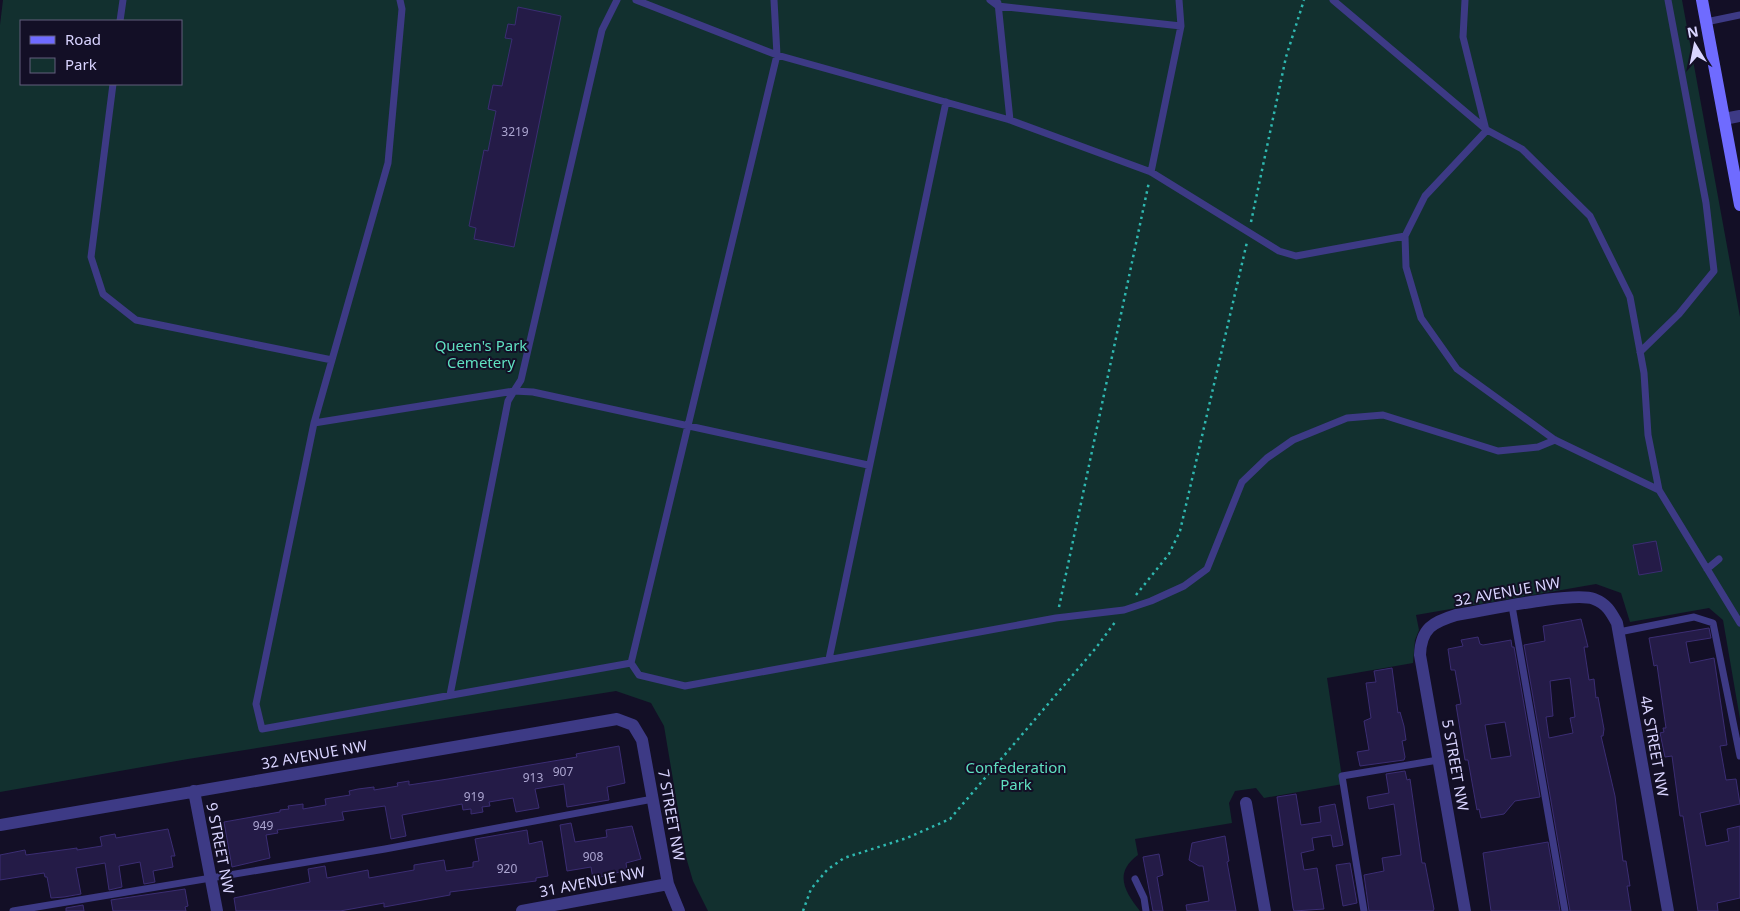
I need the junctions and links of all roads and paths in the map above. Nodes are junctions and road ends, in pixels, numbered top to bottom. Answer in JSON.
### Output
{"nodes":[{"id":1,"x":123,"y":0,"type":"edge"},
{"id":2,"x":400,"y":0,"type":"edge"},
{"id":3,"x":617,"y":0,"type":"edge"},
{"id":4,"x":636,"y":0,"type":"edge"},
{"id":5,"x":774,"y":0,"type":"edge"},
{"id":6,"x":990,"y":0,"type":"edge"},
{"id":7,"x":1179,"y":0,"type":"edge"},
{"id":8,"x":1304,"y":0,"type":"edge"},
{"id":9,"x":1334,"y":0,"type":"edge"},
{"id":10,"x":1465,"y":0,"type":"edge"},
{"id":11,"x":1668,"y":0,"type":"edge"},
{"id":12,"x":1702,"y":0,"type":"edge"},
{"id":13,"x":998,"y":3,"type":"edge"},
{"id":14,"x":1740,"y":15,"type":"edge"},
{"id":15,"x":120,"y":20,"type":"edge"},
{"id":16,"x":1706,"y":22,"type":"junction"},
{"id":17,"x":1181,"y":26,"type":"junction"},
{"id":18,"x":777,"y":55,"type":"junction"},
{"id":19,"x":113,"y":85,"type":"edge"},
{"id":20,"x":946,"y":102,"type":"junction"},
{"id":21,"x":1740,"y":116,"type":"edge"},
{"id":22,"x":1724,"y":119,"type":"junction"},
{"id":23,"x":1010,"y":120,"type":"junction"},
{"id":24,"x":1487,"y":130,"type":"junction"},
{"id":25,"x":1151,"y":172,"type":"junction"},
{"id":26,"x":1740,"y":206,"type":"edge"},
{"id":27,"x":1249,"y":231,"type":"junction"},
{"id":28,"x":1405,"y":236,"type":"junction"},
{"id":29,"x":1640,"y":352,"type":"junction"},
{"id":30,"x":332,"y":360,"type":"junction"},
{"id":31,"x":514,"y":390,"type":"junction"},
{"id":32,"x":314,"y":423,"type":"junction"},
{"id":33,"x":689,"y":427,"type":"junction"},
{"id":34,"x":1555,"y":440,"type":"junction"},
{"id":35,"x":868,"y":465,"type":"junction"},
{"id":36,"x":1659,"y":490,"type":"junction"},
{"id":37,"x":1719,"y":559,"type":"dead end"},
{"id":38,"x":1707,"y":569,"type":"junction"},
{"id":39,"x":1593,"y":598,"type":"joint"},
{"id":40,"x":1512,"y":606,"type":"junction"},
{"id":41,"x":1124,"y":610,"type":"junction"},
{"id":42,"x":1056,"y":618,"type":"junction"},
{"id":43,"x":1740,"y":623,"type":"edge"},
{"id":44,"x":1430,"y":627,"type":"joint"},
{"id":45,"x":1619,"y":632,"type":"junction"},
{"id":46,"x":829,"y":660,"type":"junction"},
{"id":47,"x":631,"y":663,"type":"junction"},
{"id":48,"x":450,"y":695,"type":"junction"},
{"id":49,"x":633,"y":725,"type":"joint"},
{"id":50,"x":1740,"y":756,"type":"edge"},
{"id":51,"x":1438,"y":760,"type":"junction"},
{"id":52,"x":194,"y":791,"type":"junction"},
{"id":53,"x":653,"y":799,"type":"junction"},
{"id":54,"x":1246,"y":803,"type":"dead end"},
{"id":55,"x":0,"y":824,"type":"edge"},
{"id":56,"x":210,"y":878,"type":"junction"},
{"id":57,"x":1135,"y":879,"type":"dead end"},
{"id":58,"x":668,"y":884,"type":"junction"},
{"id":59,"x":13,"y":911,"type":"edge"},
{"id":60,"x":217,"y":911,"type":"edge"},
{"id":61,"x":522,"y":911,"type":"edge"},
{"id":62,"x":679,"y":911,"type":"edge"},
{"id":63,"x":803,"y":911,"type":"edge"},
{"id":64,"x":1146,"y":911,"type":"edge"},
{"id":65,"x":1264,"y":911,"type":"edge"},
{"id":66,"x":1364,"y":911,"type":"edge"},
{"id":67,"x":1465,"y":911,"type":"edge"},
{"id":68,"x":1565,"y":911,"type":"edge"},
{"id":69,"x":1668,"y":911,"type":"edge"}],
"edges":[{"from":1,"to":15,"type":"lane"},
{"from":2,"to":30,"type":"lane"},
{"from":3,"to":31,"type":"lane"},
{"from":4,"to":18,"type":"lane"},
{"from":5,"to":18,"type":"lane"},
{"from":6,"to":13,"type":"lane"},
{"from":7,"to":17,"type":"lane"},
{"from":8,"to":27,"type":"path"},
{"from":9,"to":24,"type":"lane"},
{"from":10,"to":24,"type":"lane"},
{"from":11,"to":29,"type":"lane"},
{"from":12,"to":16,"type":"main road"},
{"from":13,"to":17,"type":"lane"},
{"from":13,"to":23,"type":"lane"},
{"from":14,"to":16,"type":"lane"},
{"from":16,"to":22,"type":"main road"},
{"from":17,"to":25,"type":"lane"},
{"from":18,"to":20,"type":"lane"},
{"from":18,"to":33,"type":"lane"},
{"from":19,"to":30,"type":"lane"},
{"from":20,"to":23,"type":"lane"},
{"from":20,"to":35,"type":"lane"},
{"from":21,"to":22,"type":"street"},
{"from":22,"to":26,"type":"main road"},
{"from":23,"to":25,"type":"lane"},
{"from":24,"to":28,"type":"lane"},
{"from":24,"to":29,"type":"lane"},
{"from":25,"to":27,"type":"lane"},
{"from":25,"to":42,"type":"path"},
{"from":27,"to":28,"type":"lane"},
{"from":27,"to":41,"type":"path"},
{"from":28,"to":34,"type":"lane"},
{"from":29,"to":36,"type":"lane"},
{"from":30,"to":32,"type":"lane"},
{"from":31,"to":32,"type":"lane"},
{"from":31,"to":33,"type":"lane"},
{"from":31,"to":48,"type":"lane"},
{"from":32,"to":48,"type":"lane"},
{"from":33,"to":35,"type":"lane"},
{"from":33,"to":47,"type":"lane"},
{"from":34,"to":36,"type":"lane"},
{"from":34,"to":41,"type":"lane"},
{"from":35,"to":46,"type":"lane"},
{"from":36,"to":38,"type":"lane"},
{"from":37,"to":38,"type":"lane"},
{"from":38,"to":43,"type":"lane"},
{"from":39,"to":40,"type":"street","name":"32 AVENUE NW"},
{"from":39,"to":45,"type":"street","name":"4A STREET NW"},
{"from":40,"to":44,"type":"street","name":"32 AVENUE NW"},
{"from":40,"to":68,"type":"lane"},
{"from":41,"to":42,"type":"lane"},
{"from":41,"to":63,"type":"path"},
{"from":42,"to":46,"type":"lane"},
{"from":44,"to":51,"type":"street","name":"5 STREET NW"},
{"from":45,"to":50,"type":"lane"},
{"from":45,"to":69,"type":"street","name":"4A STREET NW"},
{"from":46,"to":47,"type":"lane"},
{"from":47,"to":48,"type":"lane"},
{"from":49,"to":52,"type":"street","name":"32 AVENUE NW"},
{"from":49,"to":53,"type":"street","name":"7 STREET NW"},
{"from":51,"to":66,"type":"lane"},
{"from":51,"to":67,"type":"street","name":"5 STREET NW"},
{"from":52,"to":55,"type":"street","name":"32 AVENUE NW"},
{"from":52,"to":56,"type":"street","name":"9 STREET NW"},
{"from":53,"to":56,"type":"lane"},
{"from":53,"to":58,"type":"street","name":"7 STREET NW"},
{"from":54,"to":65,"type":"street"},
{"from":56,"to":59,"type":"lane"},
{"from":56,"to":60,"type":"street","name":"9 STREET NW"},
{"from":57,"to":64,"type":"lane"},
{"from":58,"to":61,"type":"street","name":"31 AVENUE NW"},
{"from":58,"to":62,"type":"street","name":"7 STREET NW"}]}
